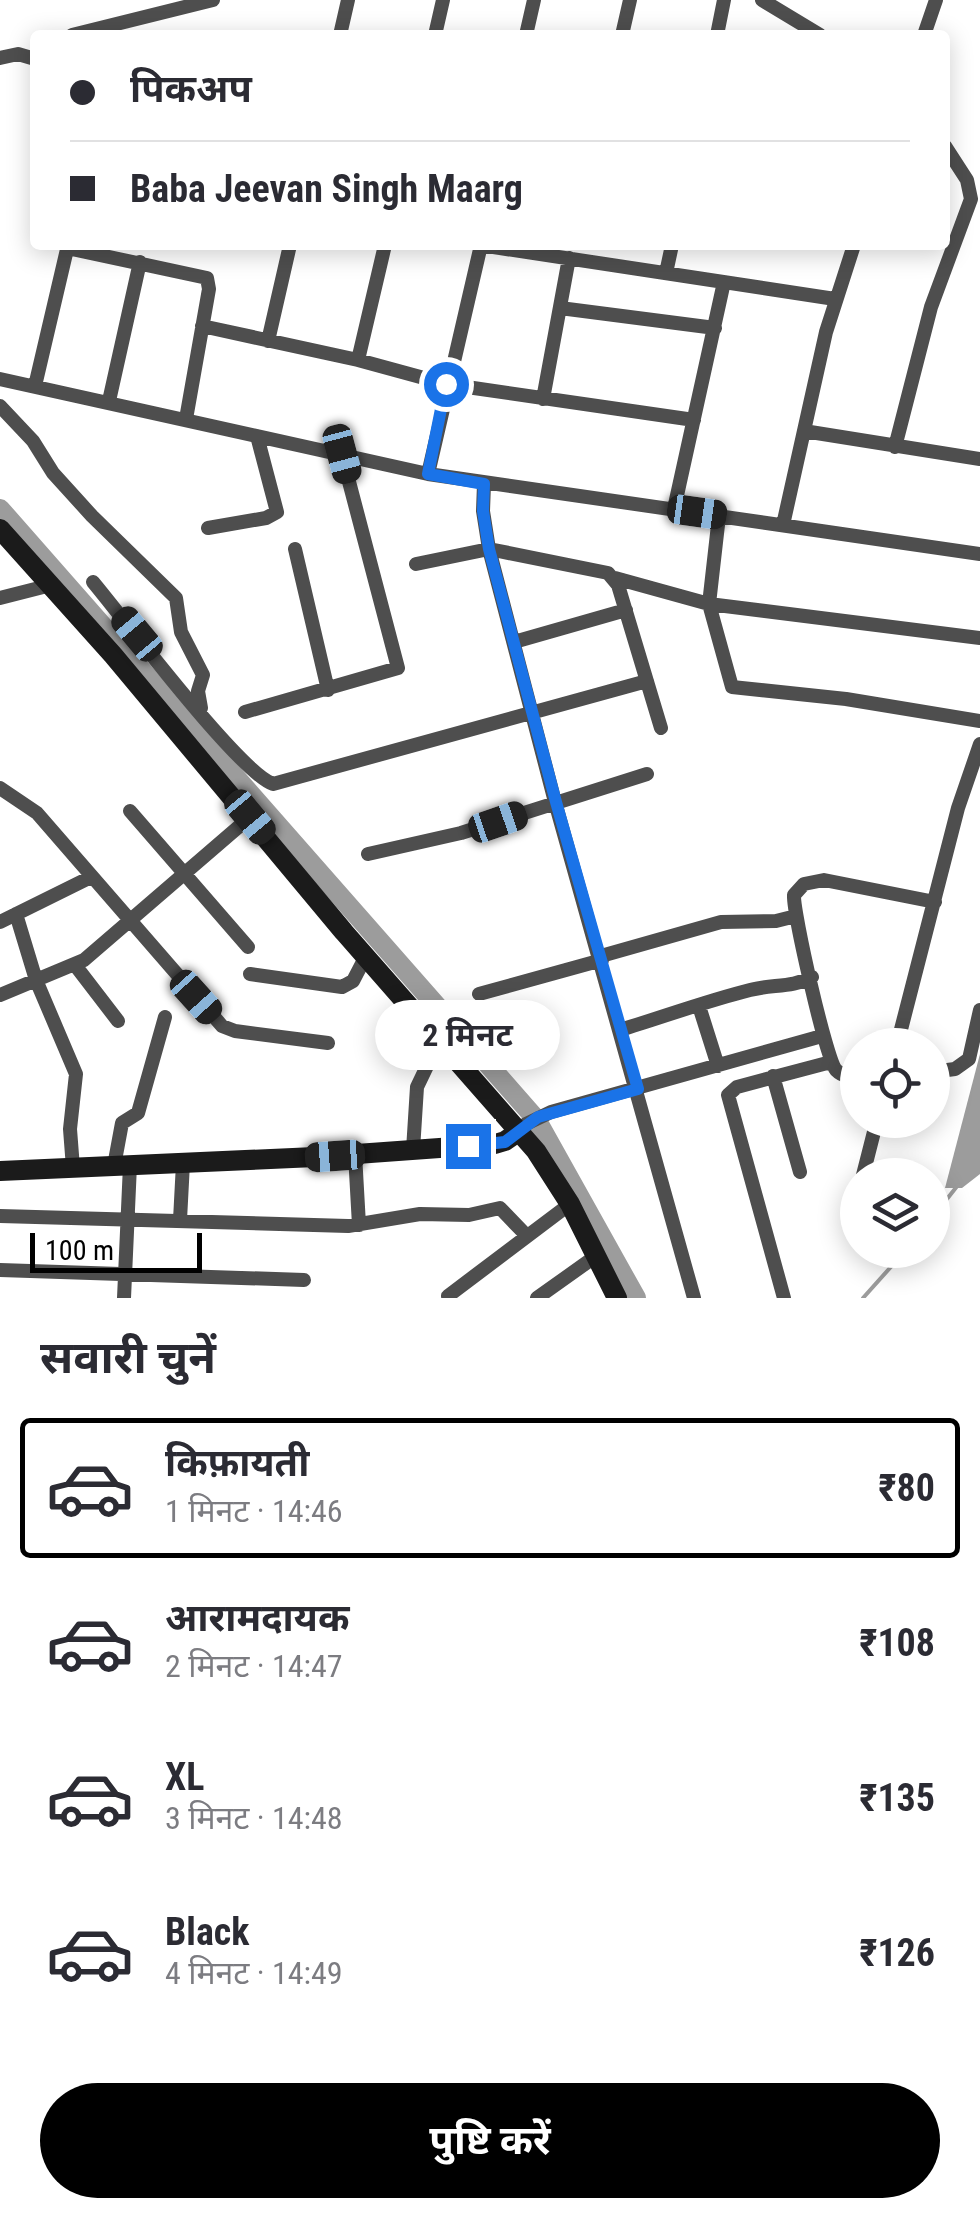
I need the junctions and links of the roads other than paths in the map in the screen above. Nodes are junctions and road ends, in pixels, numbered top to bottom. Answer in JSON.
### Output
{"nodes":[{"id":1,"x":213,"y":0,"type":"edge"},
{"id":2,"x":348,"y":0,"type":"edge"},
{"id":3,"x":443,"y":0,"type":"edge"},
{"id":4,"x":534,"y":0,"type":"edge"},
{"id":5,"x":630,"y":0,"type":"edge"},
{"id":6,"x":724,"y":0,"type":"edge"},
{"id":7,"x":762,"y":0,"type":"edge"},
{"id":8,"x":936,"y":0,"type":"edge"},
{"id":9,"x":92,"y":30,"type":"edge"},
{"id":10,"x":341,"y":30,"type":"edge"},
{"id":11,"x":436,"y":30,"type":"edge"},
{"id":12,"x":527,"y":30,"type":"edge"},
{"id":13,"x":623,"y":30,"type":"edge"},
{"id":14,"x":718,"y":30,"type":"edge"},
{"id":15,"x":810,"y":30,"type":"edge"},
{"id":16,"x":926,"y":30,"type":"edge"},
{"id":17,"x":0,"y":58,"type":"edge"},
{"id":18,"x":30,"y":58,"type":"edge"},
{"id":19,"x":950,"y":154,"type":"edge"},
{"id":20,"x":67,"y":250,"type":"edge"},
{"id":21,"x":82,"y":250,"type":"edge"},
{"id":22,"x":289,"y":250,"type":"edge"},
{"id":23,"x":384,"y":250,"type":"edge"},
{"id":24,"x":480,"y":250,"type":"edge"},
{"id":25,"x":515,"y":250,"type":"edge"},
{"id":26,"x":671,"y":250,"type":"edge"},
{"id":27,"x":852,"y":250,"type":"edge"},
{"id":28,"x":570,"y":258,"type":"junction"},
{"id":29,"x":140,"y":262,"type":"junction"},
{"id":30,"x":666,"y":273,"type":"junction"},
{"id":31,"x":724,"y":282,"type":"junction"},
{"id":32,"x":835,"y":299,"type":"junction"},
{"id":33,"x":560,"y":308,"type":"junction"},
{"id":34,"x":202,"y":326,"type":"junction"},
{"id":35,"x":715,"y":328,"type":"junction"},
{"id":36,"x":268,"y":341,"type":"junction"},
{"id":37,"x":358,"y":360,"type":"junction"},
{"id":38,"x":0,"y":379,"type":"edge"},
{"id":39,"x":446,"y":384,"type":"junction"},
{"id":40,"x":35,"y":386,"type":"junction"},
{"id":41,"x":543,"y":398,"type":"junction"},
{"id":42,"x":109,"y":401,"type":"junction"},
{"id":43,"x":0,"y":406,"type":"edge"},
{"id":44,"x":186,"y":419,"type":"junction"},
{"id":45,"x":694,"y":420,"type":"junction"},
{"id":46,"x":804,"y":431,"type":"junction"},
{"id":47,"x":257,"y":436,"type":"junction"},
{"id":48,"x":895,"y":447,"type":"junction"},
{"id":49,"x":342,"y":454,"type":"junction"},
{"id":50,"x":980,"y":459,"type":"edge"},
{"id":51,"x":428,"y":474,"type":"junction"},
{"id":52,"x":484,"y":484,"type":"junction"},
{"id":53,"x":674,"y":509,"type":"junction"},
{"id":54,"x":719,"y":516,"type":"junction"},
{"id":55,"x":783,"y":525,"type":"junction"},
{"id":56,"x":208,"y":528,"type":"dead end"},
{"id":57,"x":0,"y":529,"type":"edge"},
{"id":58,"x":489,"y":549,"type":"junction"},
{"id":59,"x":295,"y":550,"type":"dead end"},
{"id":60,"x":980,"y":554,"type":"edge"},
{"id":61,"x":416,"y":564,"type":"dead end"},
{"id":62,"x":615,"y":578,"type":"junction"},
{"id":63,"x":94,"y":582,"type":"dead end"},
{"id":64,"x":51,"y":585,"type":"junction"},
{"id":65,"x":0,"y":598,"type":"edge"},
{"id":66,"x":709,"y":604,"type":"junction"},
{"id":67,"x":626,"y":610,"type":"junction"},
{"id":68,"x":980,"y":638,"type":"edge"},
{"id":69,"x":514,"y":642,"type":"junction"},
{"id":70,"x":647,"y":680,"type":"junction"},
{"id":71,"x":328,"y":690,"type":"junction"},
{"id":72,"x":245,"y":712,"type":"dead end"},
{"id":73,"x":202,"y":714,"type":"junction"},
{"id":74,"x":533,"y":714,"type":"junction"},
{"id":75,"x":980,"y":721,"type":"edge"},
{"id":76,"x":661,"y":728,"type":"dead end"},
{"id":77,"x":213,"y":731,"type":"junction"},
{"id":78,"x":189,"y":739,"type":"junction"},
{"id":79,"x":980,"y":744,"type":"edge"},
{"id":80,"x":647,"y":774,"type":"dead end"},
{"id":81,"x":0,"y":788,"type":"edge"},
{"id":82,"x":556,"y":802,"type":"junction"},
{"id":83,"x":130,"y":811,"type":"dead end"},
{"id":84,"x":250,"y":817,"type":"junction"},
{"id":85,"x":368,"y":854,"type":"dead end"},
{"id":86,"x":185,"y":873,"type":"junction"},
{"id":87,"x":91,"y":877,"type":"junction"},
{"id":88,"x":935,"y":902,"type":"junction"},
{"id":89,"x":16,"y":914,"type":"junction"},
{"id":90,"x":796,"y":916,"type":"junction"},
{"id":91,"x":128,"y":921,"type":"junction"},
{"id":92,"x":0,"y":922,"type":"edge"},
{"id":93,"x":248,"y":947,"type":"dead end"},
{"id":94,"x":366,"y":956,"type":"junction"},
{"id":95,"x":601,"y":958,"type":"junction"},
{"id":96,"x":75,"y":964,"type":"junction"},
{"id":97,"x":250,"y":974,"type":"dead end"},
{"id":98,"x":812,"y":977,"type":"junction"},
{"id":99,"x":36,"y":980,"type":"junction"},
{"id":100,"x":479,"y":994,"type":"dead end"},
{"id":101,"x":0,"y":995,"type":"edge"},
{"id":102,"x":699,"y":1006,"type":"junction"},
{"id":103,"x":980,"y":1010,"type":"edge"},
{"id":104,"x":165,"y":1017,"type":"dead end"},
{"id":105,"x":118,"y":1021,"type":"dead end"},
{"id":106,"x":902,"y":1028,"type":"edge"},
{"id":107,"x":620,"y":1030,"type":"junction"},
{"id":108,"x":822,"y":1036,"type":"junction"},
{"id":109,"x":440,"y":1039,"type":"junction"},
{"id":110,"x":328,"y":1043,"type":"dead end"},
{"id":111,"x":774,"y":1050,"type":"junction"},
{"id":112,"x":831,"y":1062,"type":"junction"},
{"id":113,"x":718,"y":1066,"type":"junction"},
{"id":114,"x":950,"y":1070,"type":"edge"},
{"id":115,"x":840,"y":1073,"type":"edge"},
{"id":116,"x":778,"y":1074,"type":"junction"},
{"id":117,"x":638,"y":1089,"type":"junction"},
{"id":118,"x":527,"y":1124,"type":"junction"},
{"id":119,"x":413,"y":1150,"type":"junction"},
{"id":120,"x":355,"y":1154,"type":"junction"},
{"id":121,"x":183,"y":1163,"type":"junction"},
{"id":122,"x":122,"y":1166,"type":"junction"},
{"id":123,"x":73,"y":1168,"type":"junction"},
{"id":124,"x":0,"y":1171,"type":"edge"},
{"id":125,"x":800,"y":1172,"type":"dead end"},
{"id":126,"x":570,"y":1204,"type":"junction"},
{"id":127,"x":0,"y":1216,"type":"edge"},
{"id":128,"x":128,"y":1220,"type":"junction"},
{"id":129,"x":180,"y":1220,"type":"junction"},
{"id":130,"x":359,"y":1225,"type":"junction"},
{"id":131,"x":527,"y":1236,"type":"junction"},
{"id":132,"x":596,"y":1256,"type":"junction"},
{"id":133,"x":0,"y":1270,"type":"edge"},
{"id":134,"x":125,"y":1273,"type":"junction"},
{"id":135,"x":304,"y":1280,"type":"dead end"},
{"id":136,"x":557,"y":1292,"type":"edge"},
{"id":137,"x":448,"y":1296,"type":"edge"},
{"id":138,"x":124,"y":1298,"type":"edge"},
{"id":139,"x":537,"y":1298,"type":"edge"},
{"id":140,"x":617,"y":1298,"type":"edge"},
{"id":141,"x":694,"y":1298,"type":"edge"},
{"id":142,"x":784,"y":1298,"type":"edge"}],
"edges":[{"from":1,"to":9,"type":"street"},
{"from":2,"to":10,"type":"street"},
{"from":3,"to":11,"type":"street"},
{"from":4,"to":12,"type":"street"},
{"from":5,"to":13,"type":"street"},
{"from":6,"to":14,"type":"street"},
{"from":7,"to":15,"type":"street"},
{"from":8,"to":16,"type":"street"},
{"from":17,"to":18,"type":"street"},
{"from":19,"to":48,"type":"street"},
{"from":20,"to":40,"type":"street"},
{"from":21,"to":29,"type":"street"},
{"from":22,"to":36,"type":"street"},
{"from":23,"to":37,"type":"street"},
{"from":24,"to":39,"type":"street"},
{"from":25,"to":28,"type":"street"},
{"from":26,"to":30,"type":"street"},
{"from":27,"to":32,"type":"street"},
{"from":28,"to":30,"type":"street"},
{"from":28,"to":33,"type":"street"},
{"from":29,"to":34,"type":"street"},
{"from":29,"to":42,"type":"street"},
{"from":30,"to":31,"type":"street"},
{"from":31,"to":32,"type":"street"},
{"from":31,"to":35,"type":"street"},
{"from":32,"to":46,"type":"street"},
{"from":33,"to":35,"type":"street"},
{"from":33,"to":41,"type":"street"},
{"from":34,"to":36,"type":"street"},
{"from":34,"to":44,"type":"street"},
{"from":35,"to":45,"type":"street"},
{"from":36,"to":37,"type":"street"},
{"from":37,"to":39,"type":"street"},
{"from":38,"to":40,"type":"street"},
{"from":39,"to":41,"type":"street"},
{"from":39,"to":51,"type":"street"},
{"from":40,"to":42,"type":"street"},
{"from":41,"to":45,"type":"street"},
{"from":42,"to":44,"type":"street"},
{"from":43,"to":73,"type":"street"},
{"from":44,"to":47,"type":"street"},
{"from":45,"to":53,"type":"street"},
{"from":46,"to":48,"type":"street"},
{"from":46,"to":55,"type":"street"},
{"from":47,"to":49,"type":"street"},
{"from":47,"to":56,"type":"street"},
{"from":48,"to":50,"type":"street"},
{"from":49,"to":51,"type":"street"},
{"from":49,"to":71,"type":"street"},
{"from":51,"to":52,"type":"street"},
{"from":52,"to":53,"type":"street"},
{"from":52,"to":58,"type":"street"},
{"from":53,"to":54,"type":"street"},
{"from":54,"to":55,"type":"street"},
{"from":54,"to":66,"type":"street"},
{"from":55,"to":60,"type":"street"},
{"from":57,"to":64,"type":"street"},
{"from":58,"to":61,"type":"street"},
{"from":58,"to":62,"type":"street"},
{"from":58,"to":69,"type":"street"},
{"from":59,"to":71,"type":"street"},
{"from":62,"to":66,"type":"street"},
{"from":62,"to":67,"type":"street"},
{"from":63,"to":73,"type":"street"},
{"from":64,"to":65,"type":"street"},
{"from":64,"to":78,"type":"street"},
{"from":66,"to":68,"type":"street"},
{"from":66,"to":75,"type":"street"},
{"from":67,"to":69,"type":"street"},
{"from":67,"to":70,"type":"street"},
{"from":69,"to":74,"type":"street"},
{"from":70,"to":74,"type":"street"},
{"from":70,"to":76,"type":"street"},
{"from":71,"to":72,"type":"street"},
{"from":73,"to":77,"type":"street"},
{"from":74,"to":77,"type":"street"},
{"from":74,"to":82,"type":"street"},
{"from":77,"to":78,"type":"street"},
{"from":78,"to":84,"type":"street"},
{"from":79,"to":88,"type":"street"},
{"from":80,"to":82,"type":"street"},
{"from":81,"to":87,"type":"street"},
{"from":82,"to":85,"type":"street"},
{"from":82,"to":95,"type":"street"},
{"from":83,"to":86,"type":"street"},
{"from":84,"to":86,"type":"street"},
{"from":84,"to":94,"type":"street"},
{"from":86,"to":91,"type":"street"},
{"from":86,"to":93,"type":"street"},
{"from":87,"to":89,"type":"street"},
{"from":87,"to":91,"type":"street"},
{"from":88,"to":90,"type":"street"},
{"from":88,"to":106,"type":"street"},
{"from":89,"to":92,"type":"street"},
{"from":89,"to":99,"type":"street"},
{"from":90,"to":95,"type":"street"},
{"from":90,"to":98,"type":"street"},
{"from":91,"to":96,"type":"street"},
{"from":91,"to":110,"type":"street"},
{"from":94,"to":97,"type":"street"},
{"from":94,"to":109,"type":"street"},
{"from":95,"to":100,"type":"street"},
{"from":95,"to":107,"type":"street"},
{"from":96,"to":99,"type":"street"},
{"from":96,"to":105,"type":"street"},
{"from":98,"to":102,"type":"street"},
{"from":98,"to":108,"type":"street"},
{"from":99,"to":101,"type":"street"},
{"from":99,"to":123,"type":"street"},
{"from":102,"to":107,"type":"street"},
{"from":102,"to":113,"type":"street"},
{"from":103,"to":114,"type":"street"},
{"from":104,"to":122,"type":"street"},
{"from":107,"to":117,"type":"street"},
{"from":108,"to":111,"type":"street"},
{"from":108,"to":112,"type":"street"},
{"from":109,"to":118,"type":"street"},
{"from":109,"to":119,"type":"street"},
{"from":111,"to":113,"type":"street"},
{"from":111,"to":116,"type":"street"},
{"from":112,"to":115,"type":"street"},
{"from":112,"to":116,"type":"street"},
{"from":113,"to":117,"type":"street"},
{"from":116,"to":125,"type":"street"},
{"from":116,"to":142,"type":"street"},
{"from":117,"to":118,"type":"street"},
{"from":117,"to":141,"type":"street"},
{"from":118,"to":119,"type":"street"},
{"from":118,"to":126,"type":"street"},
{"from":119,"to":120,"type":"street"},
{"from":120,"to":121,"type":"street"},
{"from":120,"to":130,"type":"street"},
{"from":121,"to":122,"type":"street"},
{"from":121,"to":129,"type":"street"},
{"from":122,"to":123,"type":"street"},
{"from":122,"to":128,"type":"street"},
{"from":123,"to":124,"type":"street"},
{"from":126,"to":131,"type":"street"},
{"from":126,"to":132,"type":"street"},
{"from":127,"to":128,"type":"street"},
{"from":128,"to":129,"type":"street"},
{"from":128,"to":134,"type":"street"},
{"from":129,"to":130,"type":"street"},
{"from":130,"to":131,"type":"street"},
{"from":131,"to":137,"type":"street"},
{"from":132,"to":136,"type":"street"},
{"from":132,"to":140,"type":"street"},
{"from":133,"to":134,"type":"street"},
{"from":134,"to":135,"type":"street"},
{"from":134,"to":138,"type":"street"},
{"from":136,"to":139,"type":"street"}]}
